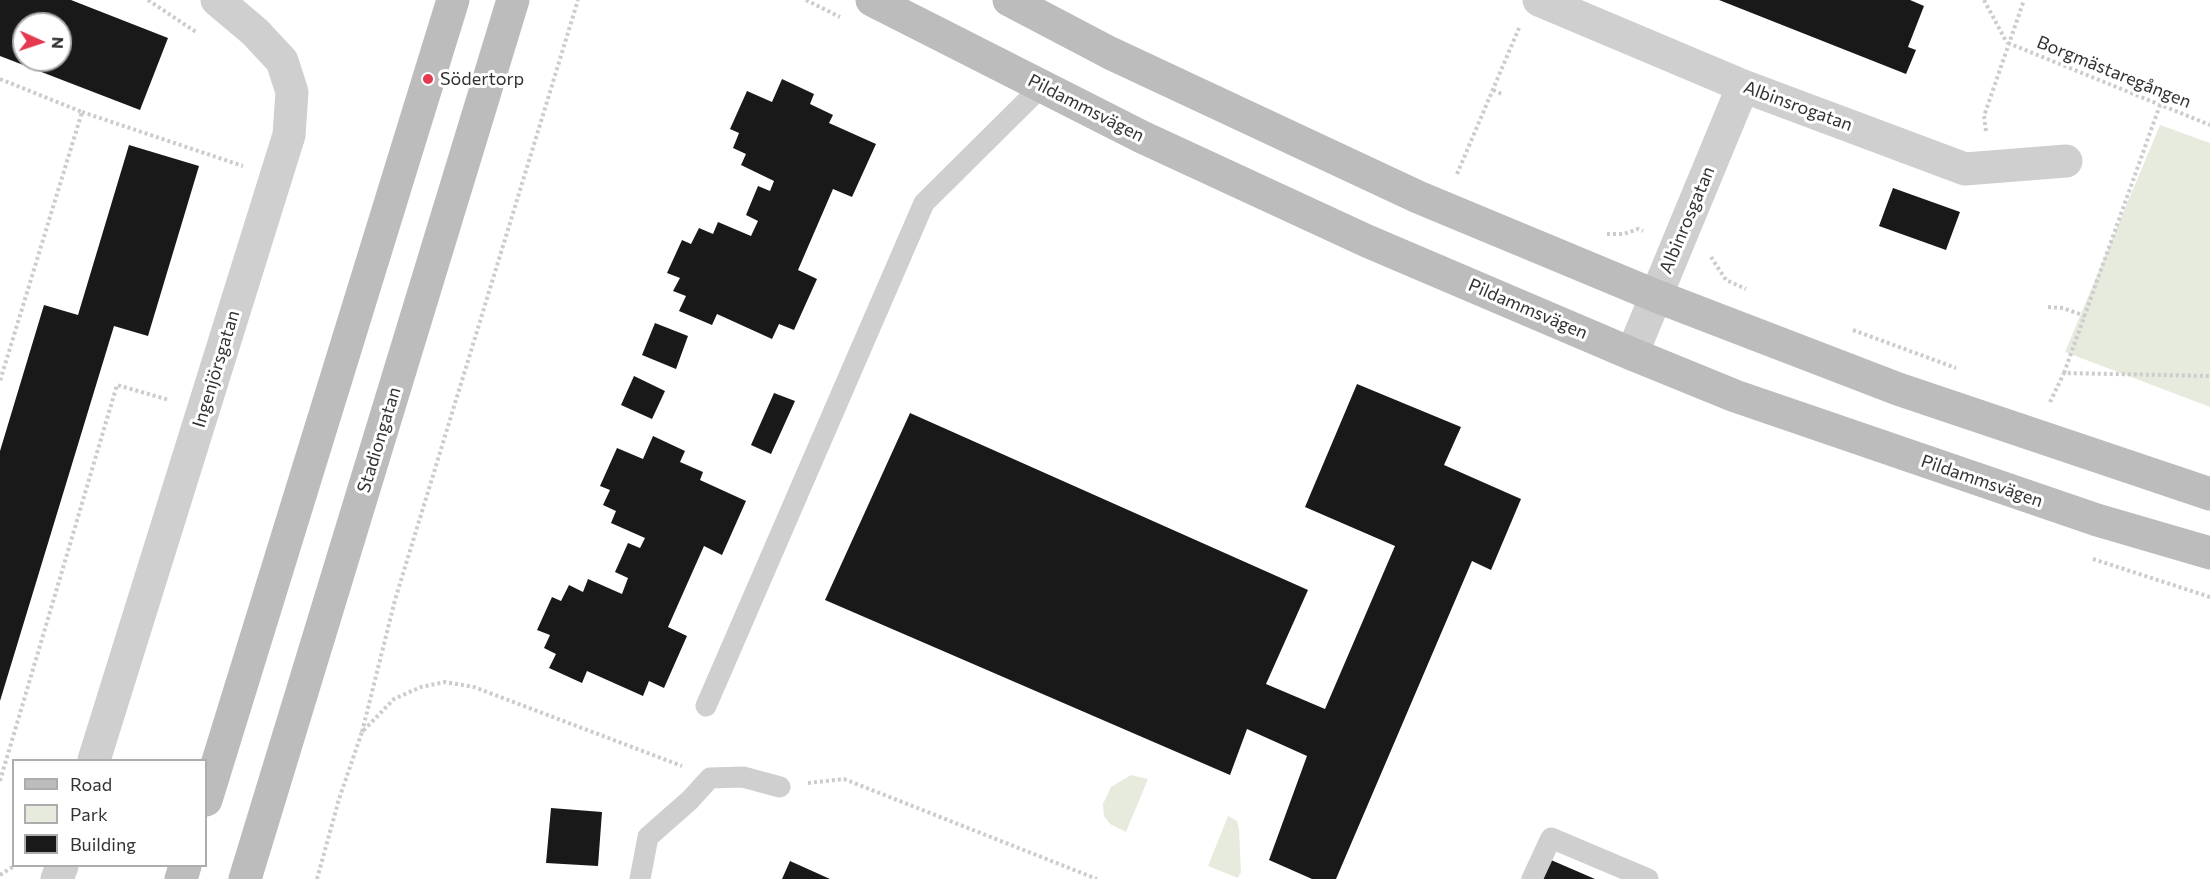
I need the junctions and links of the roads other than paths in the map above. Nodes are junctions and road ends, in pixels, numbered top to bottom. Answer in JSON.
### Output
{"nodes":[{"id":1,"x":217,"y":0,"type":"edge"},
{"id":2,"x":453,"y":0,"type":"edge"},
{"id":3,"x":513,"y":0,"type":"edge"},
{"id":4,"x":872,"y":0,"type":"edge"},
{"id":5,"x":1009,"y":0,"type":"edge"},
{"id":6,"x":1547,"y":7,"type":"edge"},
{"id":7,"x":1042,"y":86,"type":"junction"},
{"id":8,"x":1743,"y":86,"type":"junction"},
{"id":9,"x":2066,"y":161,"type":"dead end"},
{"id":10,"x":1656,"y":296,"type":"junction"},
{"id":11,"x":1632,"y":354,"type":"junction"},
{"id":12,"x":2210,"y":494,"type":"edge"},
{"id":13,"x":2210,"y":553,"type":"edge"},
{"id":14,"x":706,"y":706,"type":"dead end"},
{"id":15,"x":94,"y":759,"type":"edge"},
{"id":16,"x":780,"y":787,"type":"road end"},
{"id":17,"x":207,"y":797,"type":"edge"},
{"id":18,"x":245,"y":879,"type":"edge"},
{"id":19,"x":640,"y":879,"type":"edge"},
{"id":20,"x":1532,"y":879,"type":"edge"},
{"id":21,"x":1648,"y":879,"type":"edge"}],
"edges":[{"from":1,"to":15,"type":"street","name":"Ingenjörsgatan"},
{"from":2,"to":17,"type":"main road"},
{"from":3,"to":18,"type":"main road","name":"Stadiongatan"},
{"from":4,"to":7,"type":"main road","name":"Pildammsvägen"},
{"from":5,"to":10,"type":"main road"},
{"from":6,"to":8,"type":"street","name":"Albinsrogatan"},
{"from":7,"to":11,"type":"main road","name":"Pildammsvägen"},
{"from":7,"to":14,"type":"lane"},
{"from":8,"to":9,"type":"street","name":"Albinsrogatan"},
{"from":8,"to":10,"type":"street","name":"Albinrosgatan"},
{"from":10,"to":11,"type":"street","name":"Albinrosgatan"},
{"from":10,"to":12,"type":"main road"},
{"from":11,"to":13,"type":"main road","name":"Pildammsvägen"},
{"from":16,"to":19,"type":"lane"},
{"from":20,"to":21,"type":"lane"}]}
